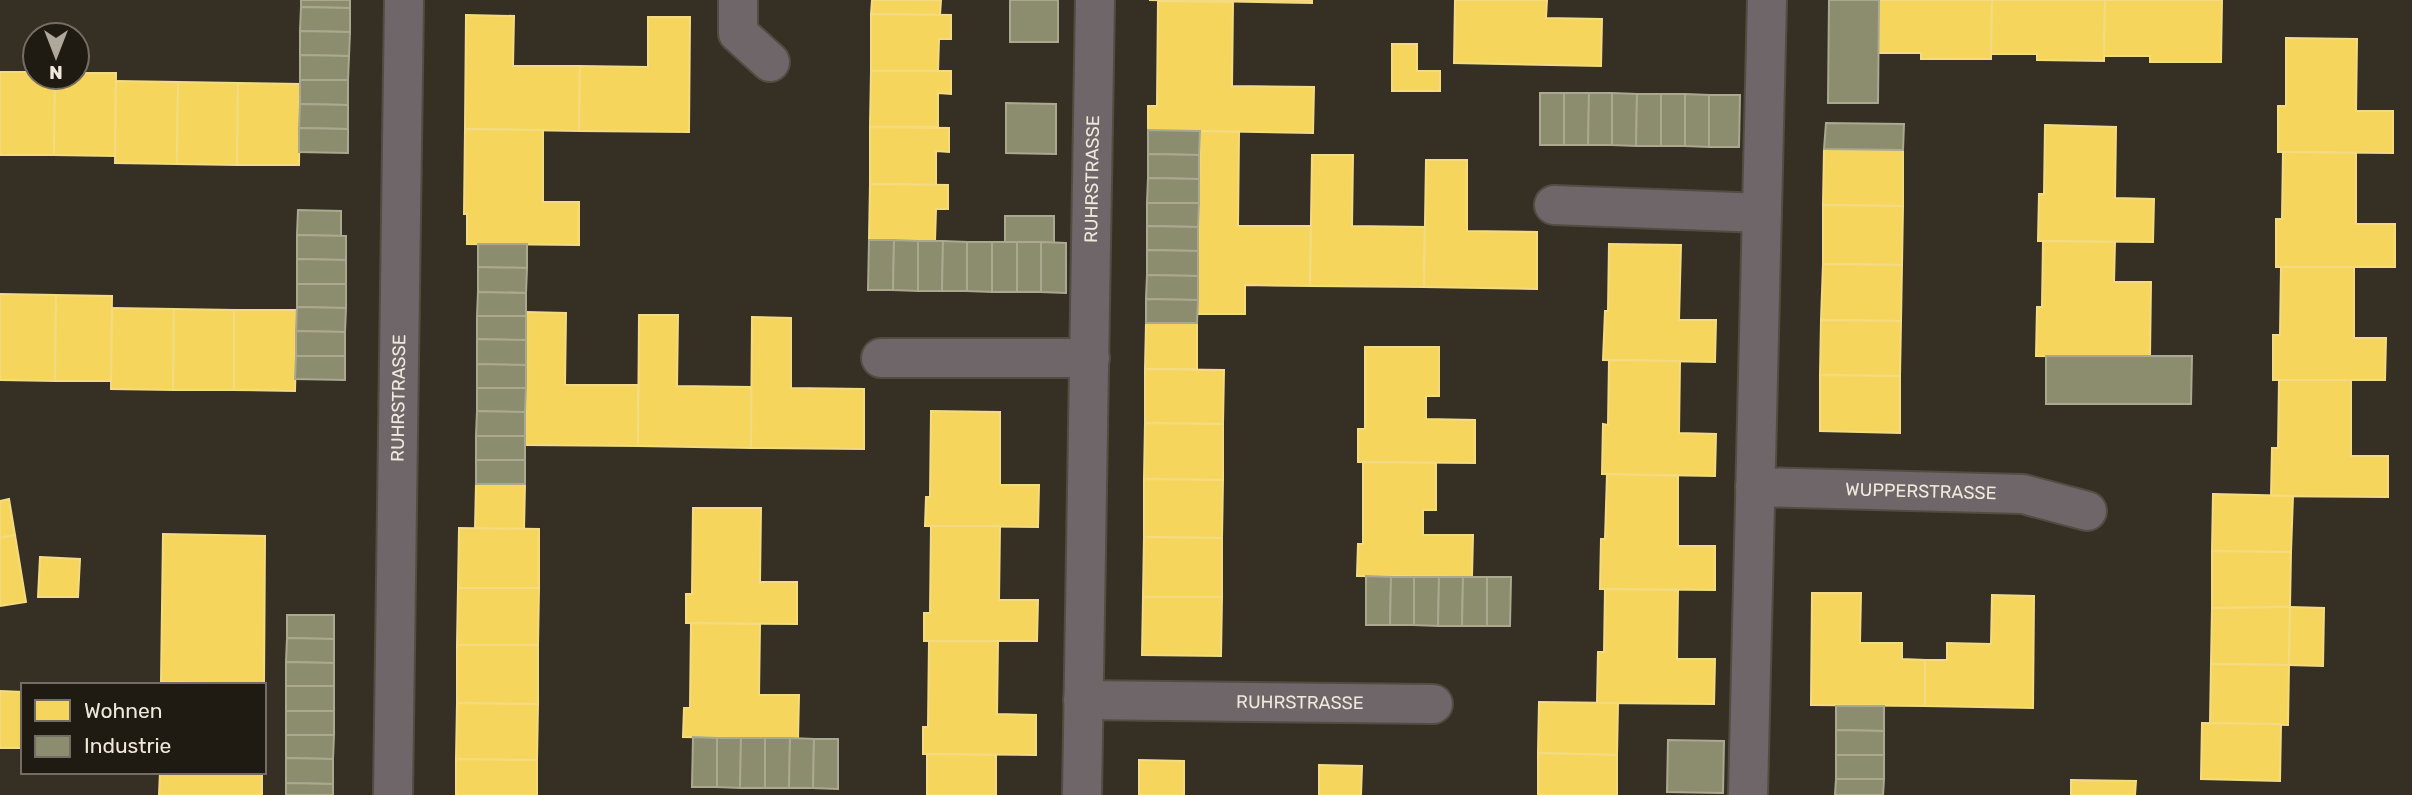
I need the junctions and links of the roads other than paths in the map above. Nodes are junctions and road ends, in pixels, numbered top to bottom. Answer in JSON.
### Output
{"nodes":[{"id":1,"x":404,"y":0,"type":"edge"},
{"id":2,"x":738,"y":0,"type":"edge"},
{"id":3,"x":1095,"y":0,"type":"edge"},
{"id":4,"x":1767,"y":0,"type":"edge"},
{"id":5,"x":770,"y":62,"type":"dead end"},
{"id":6,"x":1554,"y":205,"type":"dead end"},
{"id":7,"x":1762,"y":213,"type":"junction"},
{"id":8,"x":880,"y":358,"type":"dead end"},
{"id":9,"x":1090,"y":358,"type":"junction"},
{"id":10,"x":1755,"y":487,"type":"junction"},
{"id":11,"x":2087,"y":511,"type":"dead end"},
{"id":12,"x":1083,"y":700,"type":"junction"},
{"id":13,"x":1433,"y":704,"type":"dead end"},
{"id":14,"x":393,"y":795,"type":"edge"},
{"id":15,"x":1082,"y":795,"type":"edge"},
{"id":16,"x":1748,"y":795,"type":"edge"}],
"edges":[{"from":1,"to":14,"type":"street","name":"RUHRSTRASSE"},
{"from":2,"to":5,"type":"street"},
{"from":3,"to":9,"type":"street","name":"RUHRSTRASSE"},
{"from":4,"to":7,"type":"street"},
{"from":6,"to":7,"type":"street"},
{"from":7,"to":10,"type":"street"},
{"from":8,"to":9,"type":"street"},
{"from":9,"to":12,"type":"street","name":"RUHRSTRASSE"},
{"from":10,"to":11,"type":"street","name":"WUPPERSTRASSE"},
{"from":10,"to":16,"type":"street"},
{"from":12,"to":13,"type":"street","name":"RUHRSTRASSE"},
{"from":12,"to":15,"type":"street","name":"RUHRSTRASSE"}]}
